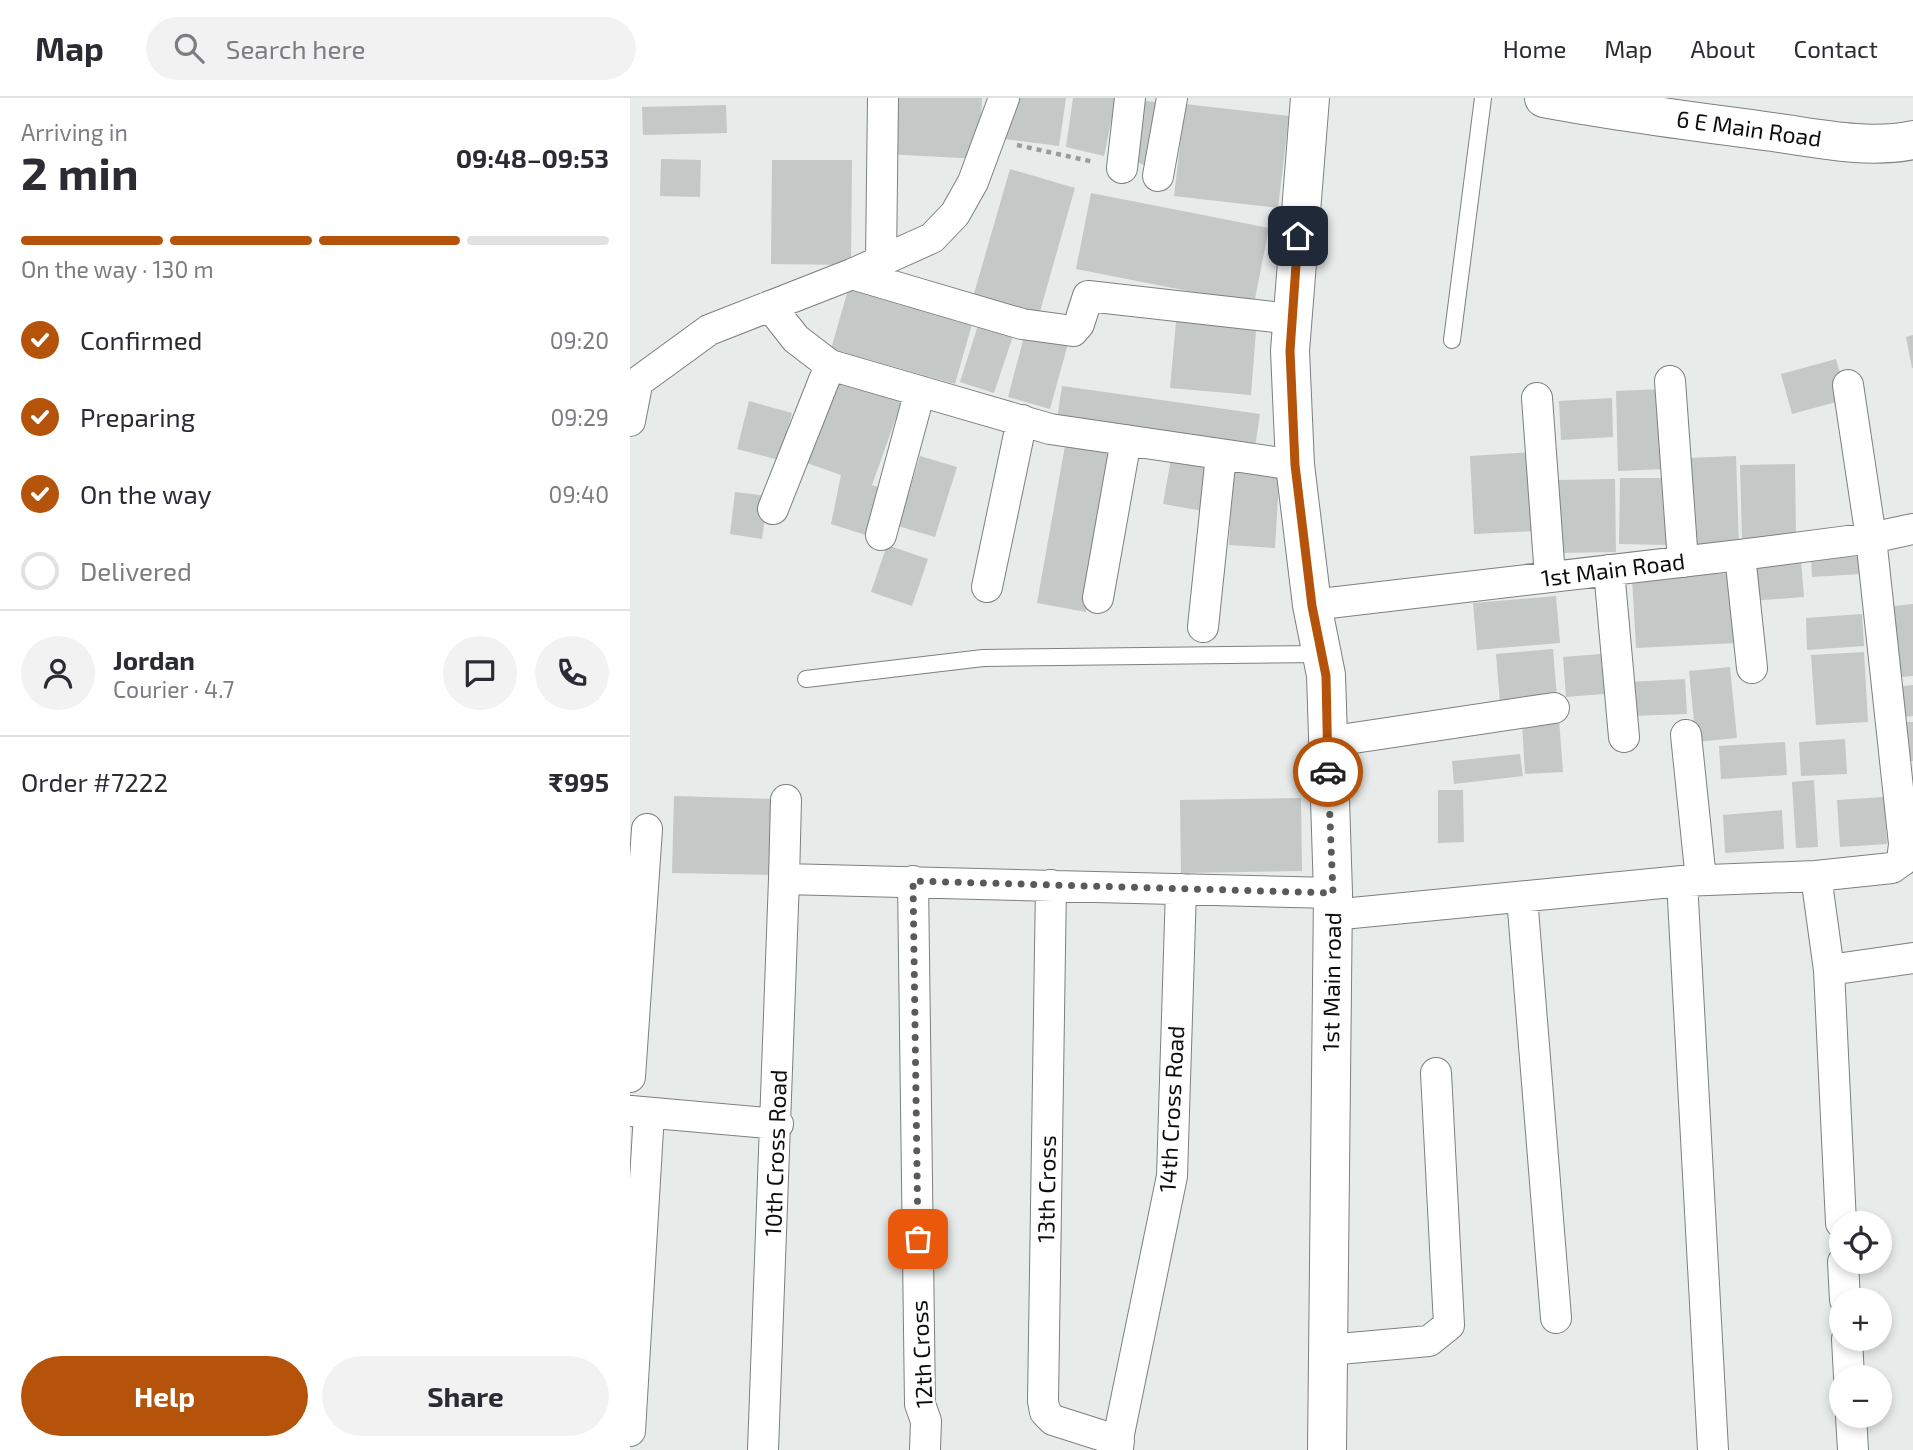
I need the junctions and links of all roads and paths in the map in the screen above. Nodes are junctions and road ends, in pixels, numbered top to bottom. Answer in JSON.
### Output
{"nodes":[{"id":1,"x":883,"y":98,"type":"edge"},
{"id":2,"x":1004,"y":98,"type":"edge"},
{"id":3,"x":1130,"y":98,"type":"edge"},
{"id":4,"x":1172,"y":98,"type":"edge"},
{"id":5,"x":1310,"y":98,"type":"edge"},
{"id":6,"x":1483,"y":98,"type":"edge"},
{"id":7,"x":1544,"y":98,"type":"edge"},
{"id":8,"x":989,"y":138,"type":"junction"},
{"id":9,"x":1913,"y":140,"type":"edge"},
{"id":10,"x":1108,"y":165,"type":"joint"},
{"id":11,"x":1158,"y":176,"type":"dead end"},
{"id":12,"x":881,"y":261,"type":"junction"},
{"id":13,"x":852,"y":274,"type":"junction"},
{"id":14,"x":770,"y":306,"type":"junction"},
{"id":15,"x":1292,"y":319,"type":"junction"},
{"id":16,"x":1452,"y":340,"type":"dead end"},
{"id":17,"x":830,"y":365,"type":"junction"},
{"id":18,"x":1670,"y":381,"type":"dead end"},
{"id":19,"x":631,"y":385,"type":"edge"},
{"id":20,"x":1848,"y":385,"type":"dead end"},
{"id":21,"x":919,"y":391,"type":"junction"},
{"id":22,"x":1537,"y":398,"type":"dead end"},
{"id":23,"x":1022,"y":420,"type":"junction"},
{"id":24,"x":630,"y":421,"type":"edge"},
{"id":25,"x":1126,"y":440,"type":"junction"},
{"id":26,"x":1221,"y":455,"type":"junction"},
{"id":27,"x":1295,"y":465,"type":"junction"},
{"id":28,"x":773,"y":509,"type":"dead end"},
{"id":29,"x":1913,"y":529,"type":"edge"},
{"id":30,"x":881,"y":535,"type":"dead end"},
{"id":31,"x":1871,"y":538,"type":"junction"},
{"id":32,"x":1740,"y":555,"type":"junction"},
{"id":33,"x":1683,"y":562,"type":"junction"},
{"id":34,"x":1609,"y":570,"type":"junction"},
{"id":35,"x":1550,"y":577,"type":"junction"},
{"id":36,"x":987,"y":587,"type":"dead end"},
{"id":37,"x":1098,"y":598,"type":"dead end"},
{"id":38,"x":1312,"y":606,"type":"junction"},
{"id":39,"x":1203,"y":627,"type":"dead end"},
{"id":40,"x":1322,"y":654,"type":"junction"},
{"id":41,"x":1752,"y":668,"type":"dead end"},
{"id":42,"x":806,"y":679,"type":"dead end"},
{"id":43,"x":1554,"y":708,"type":"dead end"},
{"id":44,"x":1686,"y":735,"type":"dead end"},
{"id":45,"x":1625,"y":737,"type":"dead end"},
{"id":46,"x":1327,"y":742,"type":"junction"},
{"id":47,"x":786,"y":800,"type":"dead end"},
{"id":48,"x":647,"y":829,"type":"dead end"},
{"id":49,"x":1816,"y":876,"type":"junction"},
{"id":50,"x":796,"y":880,"type":"junction"},
{"id":51,"x":913,"y":881,"type":"junction"},
{"id":52,"x":1692,"y":881,"type":"junction"},
{"id":53,"x":1051,"y":885,"type":"junction"},
{"id":54,"x":1181,"y":889,"type":"junction"},
{"id":55,"x":1522,"y":897,"type":"junction"},
{"id":56,"x":1332,"y":904,"type":"junction"},
{"id":57,"x":1913,"y":958,"type":"edge"},
{"id":58,"x":1829,"y":970,"type":"junction"},
{"id":59,"x":1436,"y":1073,"type":"dead end"},
{"id":60,"x":630,"y":1077,"type":"edge"},
{"id":61,"x":640,"y":1112,"type":"edge"},
{"id":62,"x":778,"y":1124,"type":"junction"},
{"id":63,"x":1841,"y":1211,"type":"edge"},
{"id":64,"x":1556,"y":1318,"type":"dead end"},
{"id":65,"x":1328,"y":1350,"type":"junction"},
{"id":66,"x":1852,"y":1428,"type":"edge"},
{"id":67,"x":630,"y":1431,"type":"edge"},
{"id":68,"x":1119,"y":1446,"type":"edge"},
{"id":69,"x":763,"y":1450,"type":"edge"},
{"id":70,"x":925,"y":1450,"type":"edge"},
{"id":71,"x":1327,"y":1450,"type":"edge"},
{"id":72,"x":1713,"y":1450,"type":"edge"},
{"id":73,"x":1853,"y":1450,"type":"edge"}],
"edges":[{"from":1,"to":12,"type":"street"},
{"from":2,"to":8,"type":"street"},
{"from":3,"to":10,"type":"street"},
{"from":4,"to":11,"type":"street"},
{"from":5,"to":15,"type":"street","name":"1st Main road"},
{"from":6,"to":16,"type":"lane"},
{"from":7,"to":9,"type":"street","name":"6 E Main Road"},
{"from":8,"to":10,"type":"path"},
{"from":8,"to":12,"type":"street"},
{"from":12,"to":13,"type":"street"},
{"from":13,"to":14,"type":"street"},
{"from":13,"to":15,"type":"street"},
{"from":14,"to":17,"type":"street"},
{"from":14,"to":19,"type":"street"},
{"from":15,"to":27,"type":"street","name":"1st Main road"},
{"from":17,"to":21,"type":"street"},
{"from":17,"to":28,"type":"street"},
{"from":18,"to":33,"type":"street"},
{"from":19,"to":24,"type":"street"},
{"from":20,"to":31,"type":"street"},
{"from":21,"to":23,"type":"street"},
{"from":21,"to":30,"type":"street"},
{"from":22,"to":35,"type":"street"},
{"from":23,"to":25,"type":"street"},
{"from":23,"to":36,"type":"street"},
{"from":25,"to":26,"type":"street"},
{"from":25,"to":37,"type":"street"},
{"from":26,"to":27,"type":"street"},
{"from":26,"to":39,"type":"street"},
{"from":27,"to":38,"type":"street","name":"1st Main road"},
{"from":29,"to":31,"type":"street","name":"1st Main Road"},
{"from":31,"to":32,"type":"street","name":"1st Main Road"},
{"from":31,"to":49,"type":"street","name":"1st Main Road"},
{"from":32,"to":33,"type":"street","name":"1st Main Road"},
{"from":32,"to":41,"type":"street"},
{"from":33,"to":34,"type":"street","name":"1st Main Road"},
{"from":34,"to":35,"type":"street","name":"1st Main Road"},
{"from":34,"to":45,"type":"street"},
{"from":35,"to":38,"type":"street","name":"1st Main Road"},
{"from":38,"to":40,"type":"street","name":"1st Main road"},
{"from":40,"to":42,"type":"lane"},
{"from":40,"to":46,"type":"street","name":"1st Main road"},
{"from":43,"to":46,"type":"street"},
{"from":44,"to":52,"type":"street"},
{"from":46,"to":56,"type":"street","name":"1st Main road"},
{"from":47,"to":50,"type":"street","name":"10th Cross Road"},
{"from":48,"to":60,"type":"street"},
{"from":49,"to":52,"type":"street","name":"1st Main Road"},
{"from":49,"to":58,"type":"street"},
{"from":50,"to":51,"type":"street","name":"1st Main Road"},
{"from":50,"to":62,"type":"street","name":"10th Cross Road"},
{"from":51,"to":53,"type":"street","name":"1st Main Road"},
{"from":51,"to":70,"type":"street","name":"12th Cross"},
{"from":52,"to":55,"type":"street","name":"1st Main Road"},
{"from":52,"to":72,"type":"street"},
{"from":53,"to":54,"type":"street","name":"1st Main Road"},
{"from":53,"to":68,"type":"street","name":"13th Cross"},
{"from":54,"to":56,"type":"street","name":"1st Main Road"},
{"from":54,"to":68,"type":"street","name":"14th Cross Road"},
{"from":55,"to":56,"type":"street","name":"1st Main Road"},
{"from":55,"to":64,"type":"street"},
{"from":56,"to":65,"type":"street","name":"1st Main road"},
{"from":57,"to":58,"type":"street"},
{"from":58,"to":63,"type":"street"},
{"from":59,"to":65,"type":"street"},
{"from":61,"to":62,"type":"street"},
{"from":61,"to":67,"type":"street"},
{"from":62,"to":69,"type":"street","name":"10th Cross Road"},
{"from":65,"to":71,"type":"street","name":"1st Main road"},
{"from":66,"to":73,"type":"street"}]}
